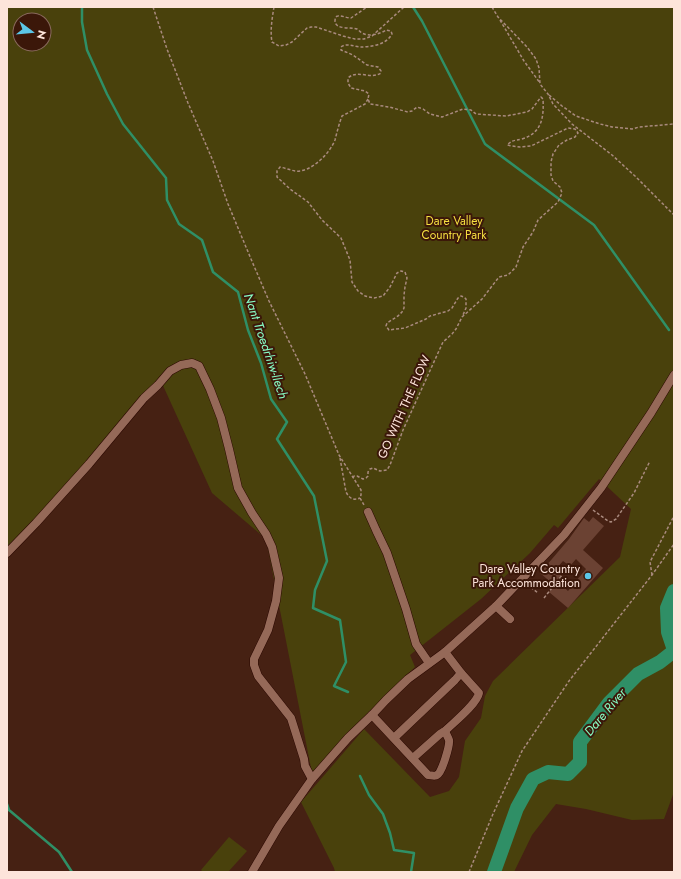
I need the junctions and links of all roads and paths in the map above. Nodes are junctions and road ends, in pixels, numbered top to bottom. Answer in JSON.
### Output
{"nodes":[{"id":1,"x":153,"y":7,"type":"edge"},
{"id":2,"x":274,"y":7,"type":"edge"},
{"id":3,"x":367,"y":7,"type":"edge"},
{"id":4,"x":404,"y":7,"type":"edge"},
{"id":5,"x":492,"y":7,"type":"edge"},
{"id":6,"x":498,"y":17,"type":"junction"},
{"id":7,"x":374,"y":34,"type":"junction"},
{"id":8,"x":540,"y":84,"type":"junction"},
{"id":9,"x":548,"y":94,"type":"junction"},
{"id":10,"x":368,"y":99,"type":"junction"},
{"id":11,"x":674,"y":124,"type":"edge"},
{"id":12,"x":674,"y":215,"type":"edge"},
{"id":13,"x":462,"y":317,"type":"junction"},
{"id":14,"x":674,"y":375,"type":"edge"},
{"id":15,"x":339,"y":455,"type":"junction"},
{"id":16,"x":650,"y":461,"type":"dead end"},
{"id":17,"x":352,"y":478,"type":"junction"},
{"id":18,"x":360,"y":498,"type":"junction"},
{"id":19,"x":586,"y":506,"type":"junction"},
{"id":20,"x":368,"y":512,"type":"joint"},
{"id":21,"x":674,"y":516,"type":"edge"},
{"id":22,"x":674,"y":544,"type":"edge"},
{"id":23,"x":7,"y":554,"type":"edge"},
{"id":24,"x":567,"y":569,"type":"dead end"},
{"id":25,"x":652,"y":574,"type":"junction"},
{"id":26,"x":522,"y":579,"type":"junction"},
{"id":27,"x":538,"y":593,"type":"dead end"},
{"id":28,"x":544,"y":598,"type":"dead end"},
{"id":29,"x":496,"y":606,"type":"junction"},
{"id":30,"x":510,"y":619,"type":"dead end"},
{"id":31,"x":445,"y":652,"type":"junction"},
{"id":32,"x":429,"y":664,"type":"junction"},
{"id":33,"x":461,"y":673,"type":"junction"},
{"id":34,"x":372,"y":715,"type":"junction"},
{"id":35,"x":445,"y":731,"type":"junction"},
{"id":36,"x":394,"y":738,"type":"junction"},
{"id":37,"x":413,"y":758,"type":"junction"},
{"id":38,"x":312,"y":779,"type":"junction"},
{"id":39,"x":252,"y":872,"type":"edge"},
{"id":40,"x":469,"y":872,"type":"edge"}],
"edges":[{"from":1,"to":15,"type":"path"},
{"from":2,"to":7,"type":"path","name":"GO WITH THE FLOW"},
{"from":3,"to":7,"type":"path","name":"GO WITH THE FLOW"},
{"from":4,"to":7,"type":"path","name":"GO WITH THE FLOW"},
{"from":5,"to":6,"type":"path"},
{"from":6,"to":8,"type":"path"},
{"from":6,"to":8,"type":"path"},
{"from":7,"to":10,"type":"path","name":"GO WITH THE FLOW"},
{"from":8,"to":9,"type":"path"},
{"from":9,"to":11,"type":"path"},
{"from":9,"to":12,"type":"path"},
{"from":10,"to":13,"type":"path","name":"GO WITH THE FLOW"},
{"from":10,"to":13,"type":"path","name":"GO WITH THE FLOW"},
{"from":13,"to":17,"type":"path","name":"GO WITH THE FLOW"},
{"from":14,"to":19,"type":"lane"},
{"from":15,"to":17,"type":"path"},
{"from":15,"to":18,"type":"path"},
{"from":16,"to":19,"type":"path"},
{"from":17,"to":18,"type":"path"},
{"from":18,"to":20,"type":"path"},
{"from":19,"to":26,"type":"lane"},
{"from":20,"to":32,"type":"lane"},
{"from":21,"to":25,"type":"path"},
{"from":22,"to":25,"type":"path"},
{"from":23,"to":38,"type":"lane"},
{"from":24,"to":28,"type":"path"},
{"from":25,"to":40,"type":"path"},
{"from":26,"to":27,"type":"path"},
{"from":26,"to":29,"type":"lane"},
{"from":29,"to":30,"type":"lane"},
{"from":29,"to":31,"type":"lane"},
{"from":31,"to":32,"type":"lane"},
{"from":31,"to":33,"type":"lane"},
{"from":32,"to":34,"type":"lane"},
{"from":33,"to":35,"type":"lane"},
{"from":33,"to":36,"type":"lane"},
{"from":34,"to":36,"type":"lane"},
{"from":34,"to":38,"type":"lane"},
{"from":35,"to":37,"type":"lane"},
{"from":35,"to":37,"type":"lane"},
{"from":36,"to":37,"type":"lane"},
{"from":38,"to":39,"type":"lane"}]}
